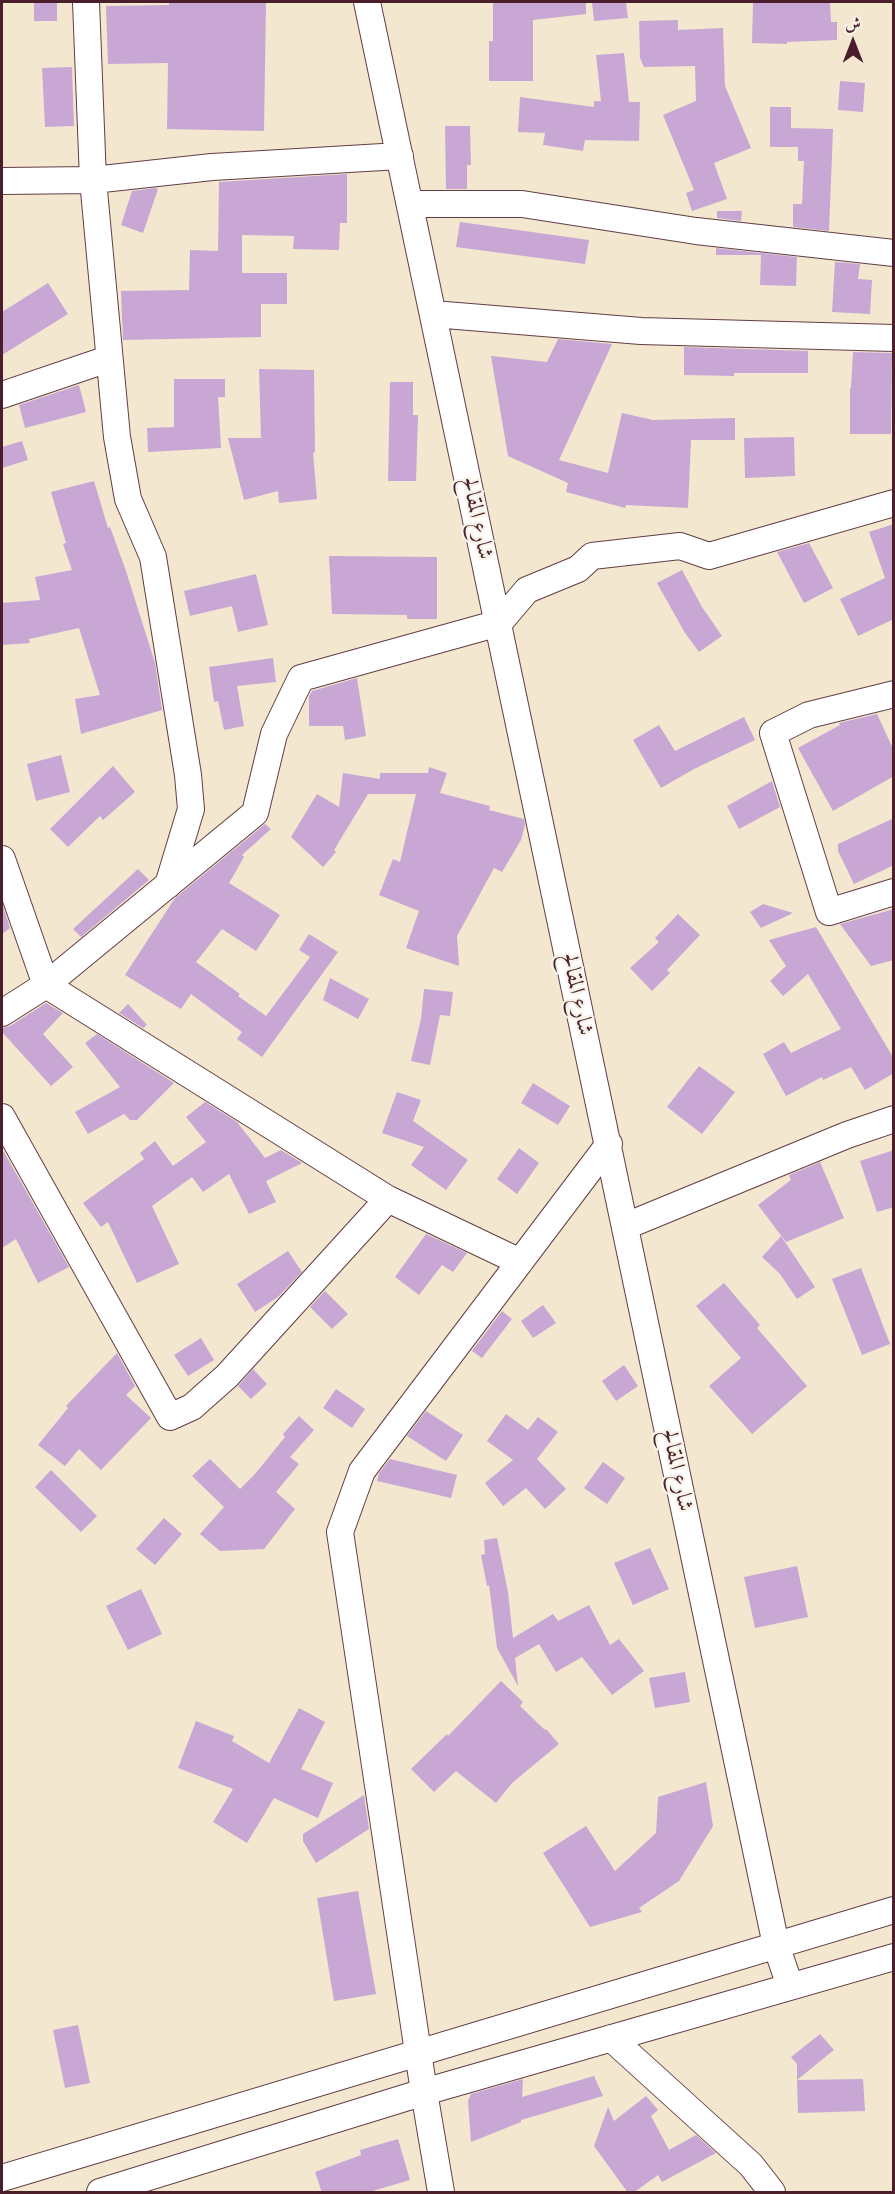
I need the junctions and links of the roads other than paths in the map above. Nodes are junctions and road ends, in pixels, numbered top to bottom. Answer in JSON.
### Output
{"nodes":[{"id":1,"x":86,"y":2,"type":"edge"},
{"id":2,"x":367,"y":2,"type":"edge"},
{"id":3,"x":400,"y":156,"type":"junction"},
{"id":4,"x":93,"y":180,"type":"junction"},
{"id":5,"x":2,"y":181,"type":"edge"},
{"id":6,"x":410,"y":204,"type":"junction"},
{"id":7,"x":894,"y":253,"type":"edge"},
{"id":8,"x":433,"y":314,"type":"junction"},
{"id":9,"x":894,"y":338,"type":"edge"},
{"id":10,"x":108,"y":359,"type":"junction"},
{"id":11,"x":2,"y":395,"type":"edge"},
{"id":12,"x":894,"y":503,"type":"edge"},
{"id":13,"x":499,"y":623,"type":"junction"},
{"id":14,"x":894,"y":694,"type":"edge"},
{"id":15,"x":2,"y":859,"type":"edge"},
{"id":16,"x":168,"y":885,"type":"junction"},
{"id":17,"x":894,"y":892,"type":"edge"},
{"id":18,"x":46,"y":985,"type":"junction"},
{"id":19,"x":2,"y":1012,"type":"edge"},
{"id":20,"x":2,"y":1117,"type":"edge"},
{"id":21,"x":894,"y":1119,"type":"edge"},
{"id":22,"x":609,"y":1144,"type":"junction"},
{"id":23,"x":388,"y":1199,"type":"junction"},
{"id":24,"x":626,"y":1226,"type":"junction"},
{"id":25,"x":520,"y":1262,"type":"junction"},
{"id":26,"x":894,"y":1910,"type":"edge"},
{"id":27,"x":776,"y":1945,"type":"junction"},
{"id":28,"x":894,"y":1957,"type":"edge"},
{"id":29,"x":790,"y":1986,"type":"junction"},
{"id":30,"x":611,"y":2038,"type":"junction"},
{"id":31,"x":418,"y":2052,"type":"junction"},
{"id":32,"x":424,"y":2092,"type":"junction"},
{"id":33,"x":2,"y":2178,"type":"edge"},
{"id":34,"x":100,"y":2193,"type":"edge"},
{"id":35,"x":441,"y":2193,"type":"edge"},
{"id":36,"x":772,"y":2193,"type":"edge"}],
"edges":[{"from":1,"to":4,"type":"street"},
{"from":2,"to":3,"type":"street","name":"شارع المقالح"},
{"from":3,"to":4,"type":"street"},
{"from":3,"to":6,"type":"street","name":"شارع المقالح"},
{"from":4,"to":5,"type":"street"},
{"from":4,"to":10,"type":"street"},
{"from":6,"to":7,"type":"street"},
{"from":6,"to":8,"type":"street","name":"شارع المقالح"},
{"from":8,"to":9,"type":"street"},
{"from":8,"to":13,"type":"street","name":"شارع المقالح"},
{"from":10,"to":11,"type":"street"},
{"from":10,"to":16,"type":"street"},
{"from":12,"to":13,"type":"street"},
{"from":13,"to":16,"type":"street"},
{"from":13,"to":22,"type":"street","name":"شارع المقالح"},
{"from":14,"to":17,"type":"street"},
{"from":15,"to":18,"type":"street"},
{"from":16,"to":18,"type":"street"},
{"from":18,"to":19,"type":"street"},
{"from":18,"to":23,"type":"street"},
{"from":20,"to":23,"type":"street"},
{"from":21,"to":24,"type":"street"},
{"from":22,"to":24,"type":"street","name":"شارع المقالح"},
{"from":22,"to":25,"type":"street"},
{"from":23,"to":25,"type":"street"},
{"from":24,"to":27,"type":"street","name":"شارع المقالح"},
{"from":25,"to":31,"type":"street"},
{"from":26,"to":27,"type":"street"},
{"from":27,"to":29,"type":"street","name":"شارع المقالح"},
{"from":27,"to":31,"type":"street"},
{"from":28,"to":29,"type":"street"},
{"from":29,"to":30,"type":"street"},
{"from":30,"to":32,"type":"street"},
{"from":30,"to":36,"type":"street"},
{"from":31,"to":32,"type":"street"},
{"from":31,"to":33,"type":"street"},
{"from":32,"to":34,"type":"street"},
{"from":32,"to":35,"type":"street"}]}
